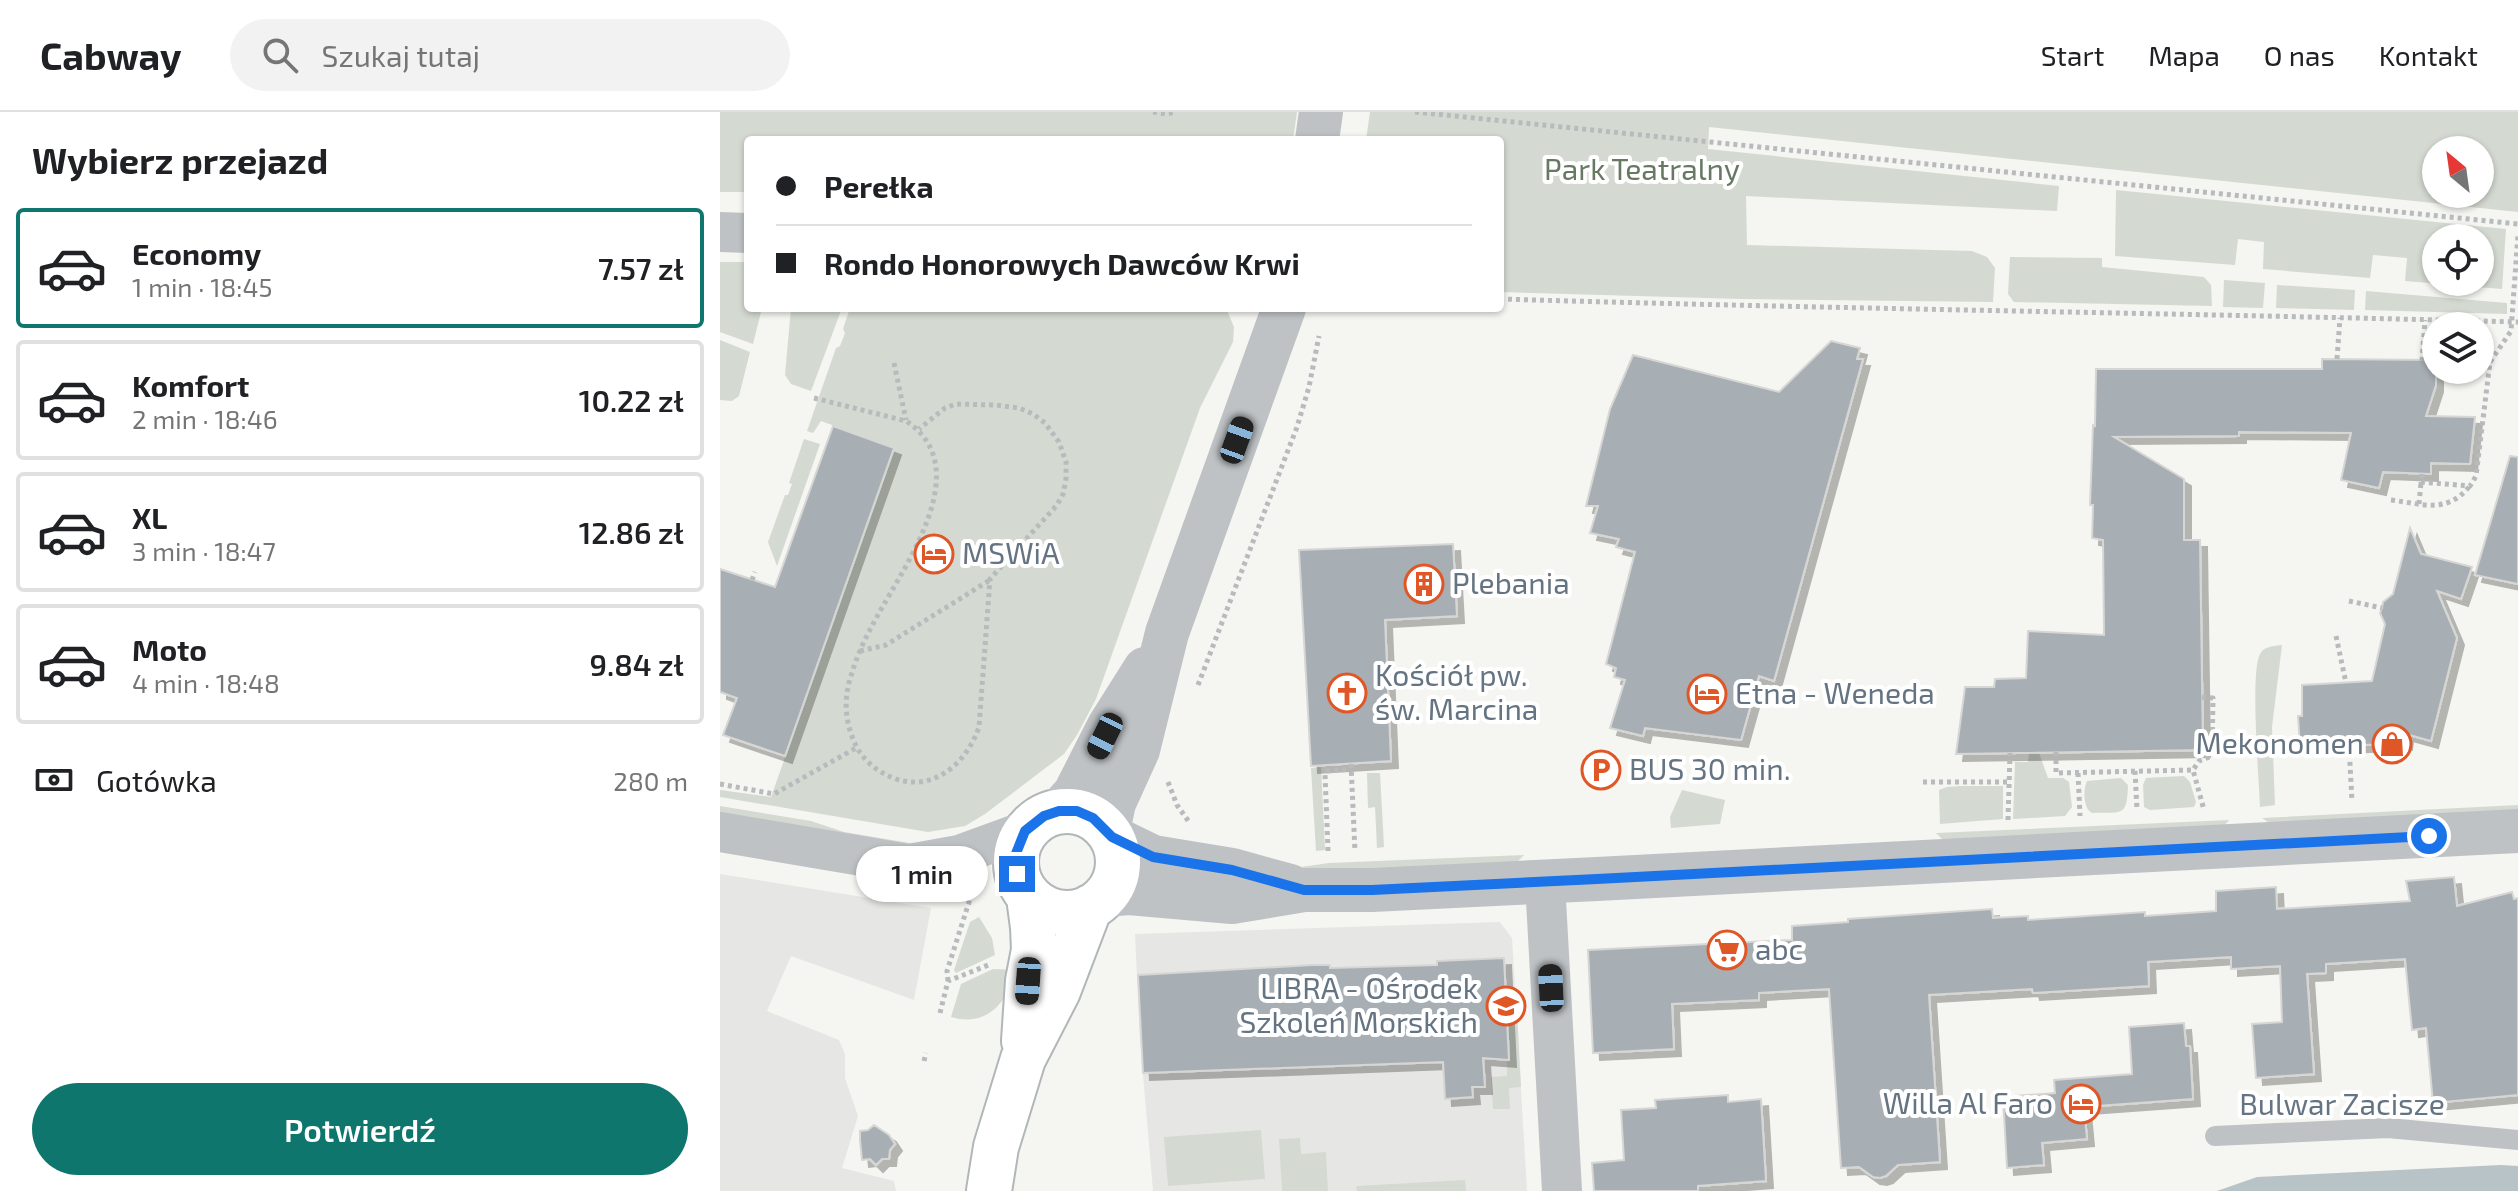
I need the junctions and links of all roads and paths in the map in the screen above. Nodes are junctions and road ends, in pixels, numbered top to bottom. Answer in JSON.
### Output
{"nodes":[{"id":1,"x":1153,"y":112,"type":"edge"},
{"id":2,"x":1176,"y":112,"type":"edge"},
{"id":3,"x":1321,"y":112,"type":"edge"},
{"id":4,"x":1415,"y":112,"type":"edge"},
{"id":5,"x":1318,"y":136,"type":"edge"},
{"id":6,"x":2518,"y":224,"type":"edge"},
{"id":7,"x":720,"y":232,"type":"edge"},
{"id":8,"x":744,"y":233,"type":"edge"},
{"id":9,"x":2518,"y":235,"type":"edge"},
{"id":10,"x":1504,"y":299,"type":"edge"},
{"id":11,"x":1303,"y":318,"type":"edge"},
{"id":12,"x":2340,"y":318,"type":"junction"},
{"id":13,"x":2422,"y":320,"type":"edge"},
{"id":14,"x":2494,"y":322,"type":"edge"},
{"id":15,"x":2515,"y":322,"type":"edge"},
{"id":16,"x":2337,"y":359,"type":"dead end"},
{"id":17,"x":894,"y":363,"type":"dead end"},
{"id":18,"x":814,"y":398,"type":"dead end"},
{"id":19,"x":906,"y":421,"type":"junction"},
{"id":20,"x":919,"y":429,"type":"junction"},
{"id":21,"x":2422,"y":474,"type":"dead end"},
{"id":22,"x":2421,"y":482,"type":"junction"},
{"id":23,"x":2470,"y":486,"type":"junction"},
{"id":24,"x":2391,"y":500,"type":"dead end"},
{"id":25,"x":2419,"y":504,"type":"junction"},
{"id":26,"x":755,"y":572,"type":"dead end"},
{"id":27,"x":990,"y":579,"type":"junction"},
{"id":28,"x":752,"y":580,"type":"dead end"},
{"id":29,"x":2349,"y":601,"type":"dead end"},
{"id":30,"x":2382,"y":608,"type":"dead end"},
{"id":31,"x":1167,"y":633,"type":"junction"},
{"id":32,"x":2336,"y":636,"type":"dead end"},
{"id":33,"x":860,"y":651,"type":"junction"},
{"id":34,"x":2346,"y":683,"type":"dead end"},
{"id":35,"x":2202,"y":697,"type":"dead end"},
{"id":36,"x":1193,"y":699,"type":"dead end"},
{"id":37,"x":2349,"y":746,"type":"dead end"},
{"id":38,"x":856,"y":748,"type":"junction"},
{"id":39,"x":2056,"y":752,"type":"dead end"},
{"id":40,"x":2010,"y":753,"type":"dead end"},
{"id":41,"x":2193,"y":770,"type":"junction"},
{"id":42,"x":2135,"y":771,"type":"junction"},
{"id":43,"x":1167,"y":772,"type":"dead end"},
{"id":44,"x":2078,"y":773,"type":"junction"},
{"id":45,"x":1923,"y":782,"type":"dead end"},
{"id":46,"x":2010,"y":782,"type":"junction"},
{"id":47,"x":720,"y":784,"type":"edge"},
{"id":48,"x":2352,"y":806,"type":"dead end"},
{"id":49,"x":2206,"y":815,"type":"dead end"},
{"id":50,"x":2137,"y":818,"type":"dead end"},
{"id":51,"x":1042,"y":821,"type":"junction"},
{"id":52,"x":2080,"y":822,"type":"dead end"},
{"id":53,"x":2008,"y":825,"type":"dead end"},
{"id":54,"x":1196,"y":828,"type":"dead end"},
{"id":55,"x":2518,"y":831,"type":"edge"},
{"id":56,"x":720,"y":832,"type":"edge"},
{"id":57,"x":1110,"y":834,"type":"junction"},
{"id":58,"x":1355,"y":855,"type":"dead end"},
{"id":59,"x":1316,"y":873,"type":"junction"},
{"id":60,"x":1545,"y":882,"type":"junction"},
{"id":61,"x":1029,"y":897,"type":"junction"},
{"id":62,"x":970,"y":899,"type":"dead end"},
{"id":63,"x":1098,"y":901,"type":"junction"},
{"id":64,"x":994,"y":962,"type":"dead end"},
{"id":65,"x":948,"y":981,"type":"junction"},
{"id":66,"x":940,"y":1013,"type":"dead end"},
{"id":67,"x":926,"y":1053,"type":"dead end"},
{"id":68,"x":1023,"y":1059,"type":"junction"},
{"id":69,"x":924,"y":1061,"type":"dead end"},
{"id":70,"x":2215,"y":1136,"type":"dead end"},
{"id":71,"x":2518,"y":1140,"type":"edge"},
{"id":72,"x":989,"y":1191,"type":"edge"},
{"id":73,"x":1562,"y":1191,"type":"edge"}],
"edges":[{"from":1,"to":2,"type":"path"},
{"from":3,"to":5,"type":"street"},
{"from":4,"to":6,"type":"path"},
{"from":7,"to":8,"type":"street"},
{"from":9,"to":15,"type":"path"},
{"from":10,"to":12,"type":"path"},
{"from":11,"to":31,"type":"street"},
{"from":11,"to":36,"type":"path"},
{"from":12,"to":13,"type":"path"},
{"from":12,"to":16,"type":"path"},
{"from":14,"to":15,"type":"path"},
{"from":15,"to":23,"type":"path"},
{"from":17,"to":19,"type":"path"},
{"from":18,"to":19,"type":"path"},
{"from":19,"to":20,"type":"path"},
{"from":20,"to":27,"type":"path"},
{"from":20,"to":33,"type":"path"},
{"from":21,"to":22,"type":"path"},
{"from":22,"to":23,"type":"path"},
{"from":22,"to":25,"type":"path"},
{"from":23,"to":25,"type":"path"},
{"from":24,"to":25,"type":"path"},
{"from":26,"to":28,"type":"path"},
{"from":27,"to":33,"type":"path"},
{"from":27,"to":38,"type":"path"},
{"from":29,"to":30,"type":"path"},
{"from":31,"to":51,"type":"street"},
{"from":31,"to":57,"type":"street"},
{"from":32,"to":34,"type":"path"},
{"from":33,"to":38,"type":"path"},
{"from":35,"to":41,"type":"path"},
{"from":37,"to":48,"type":"path"},
{"from":38,"to":47,"type":"path"},
{"from":39,"to":44,"type":"path"},
{"from":40,"to":46,"type":"path"},
{"from":41,"to":42,"type":"path"},
{"from":41,"to":49,"type":"path"},
{"from":42,"to":44,"type":"path"},
{"from":42,"to":50,"type":"path"},
{"from":43,"to":54,"type":"path"},
{"from":44,"to":52,"type":"path"},
{"from":45,"to":46,"type":"path"},
{"from":46,"to":53,"type":"path"},
{"from":51,"to":56,"type":"street"},
{"from":51,"to":57,"type":"main road"},
{"from":51,"to":61,"type":"main road"},
{"from":55,"to":60,"type":"street"},
{"from":57,"to":59,"type":"street"},
{"from":57,"to":63,"type":"main road"},
{"from":58,"to":59,"type":"path"},
{"from":59,"to":60,"type":"street"},
{"from":59,"to":63,"type":"street"},
{"from":60,"to":73,"type":"street"},
{"from":61,"to":63,"type":"main road"},
{"from":61,"to":68,"type":"main road"},
{"from":62,"to":65,"type":"path"},
{"from":63,"to":68,"type":"main road"},
{"from":64,"to":65,"type":"path"},
{"from":65,"to":66,"type":"path"},
{"from":67,"to":69,"type":"path"},
{"from":68,"to":72,"type":"main road"},
{"from":70,"to":71,"type":"lane","name":"Bulwar Zacisze"}]}
